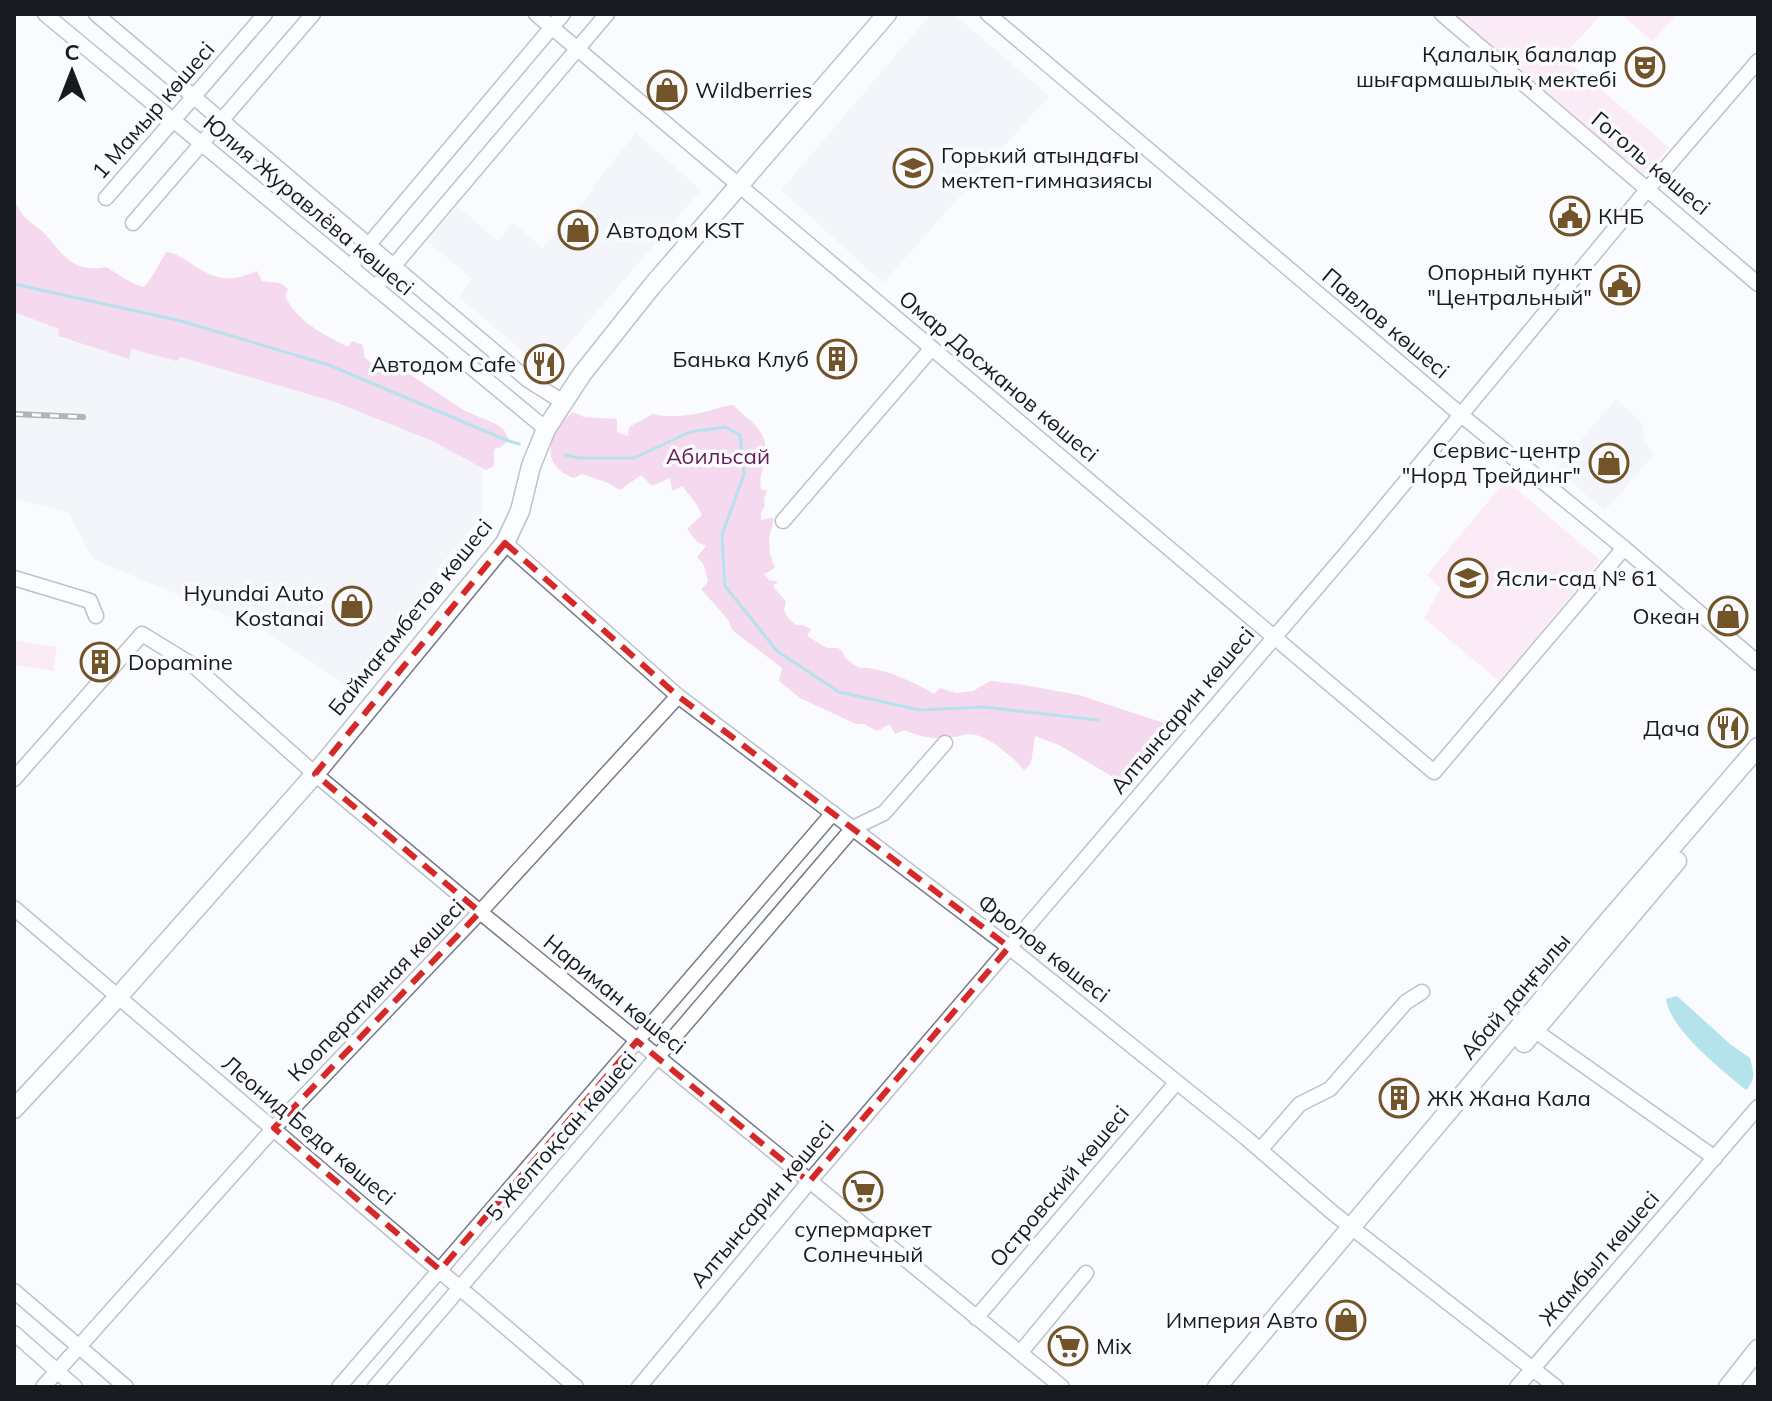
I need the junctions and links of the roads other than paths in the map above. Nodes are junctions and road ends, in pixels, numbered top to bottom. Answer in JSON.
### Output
{"nodes":[{"id":1,"x":45,"y":14,"type":"edge"},
{"id":2,"x":96,"y":14,"type":"edge"},
{"id":3,"x":265,"y":14,"type":"edge"},
{"id":4,"x":313,"y":14,"type":"edge"},
{"id":5,"x":536,"y":14,"type":"edge"},
{"id":6,"x":563,"y":14,"type":"edge"},
{"id":7,"x":607,"y":14,"type":"edge"},
{"id":8,"x":887,"y":14,"type":"edge"},
{"id":9,"x":988,"y":14,"type":"edge"},
{"id":10,"x":1442,"y":14,"type":"edge"},
{"id":11,"x":552,"y":27,"type":"junction"},
{"id":12,"x":577,"y":49,"type":"junction"},
{"id":13,"x":1758,"y":61,"type":"edge"},
{"id":14,"x":194,"y":97,"type":"junction"},
{"id":15,"x":221,"y":120,"type":"junction"},
{"id":16,"x":173,"y":121,"type":"junction"},
{"id":17,"x":201,"y":144,"type":"junction"},
{"id":18,"x":739,"y":187,"type":"junction"},
{"id":19,"x":1647,"y":190,"type":"junction"},
{"id":20,"x":106,"y":198,"type":"dead end"},
{"id":21,"x":133,"y":223,"type":"dead end"},
{"id":22,"x":369,"y":245,"type":"junction"},
{"id":23,"x":394,"y":266,"type":"junction"},
{"id":24,"x":350,"y":267,"type":"junction"},
{"id":25,"x":1758,"y":284,"type":"edge"},
{"id":26,"x":375,"y":288,"type":"junction"},
{"id":27,"x":932,"y":348,"type":"junction"},
{"id":28,"x":563,"y":402,"type":"junction"},
{"id":29,"x":1460,"y":414,"type":"junction"},
{"id":30,"x":546,"y":429,"type":"junction"},
{"id":31,"x":783,"y":521,"type":"dead end"},
{"id":32,"x":505,"y":543,"type":"junction"},
{"id":33,"x":1624,"y":548,"type":"junction"},
{"id":34,"x":14,"y":578,"type":"edge"},
{"id":35,"x":96,"y":616,"type":"dead end"},
{"id":36,"x":1274,"y":637,"type":"junction"},
{"id":37,"x":1758,"y":663,"type":"edge"},
{"id":38,"x":678,"y":696,"type":"junction"},
{"id":39,"x":945,"y":743,"type":"dead end"},
{"id":40,"x":1758,"y":747,"type":"edge"},
{"id":41,"x":1758,"y":765,"type":"edge"},
{"id":42,"x":315,"y":774,"type":"junction"},
{"id":43,"x":14,"y":779,"type":"edge"},
{"id":44,"x":833,"y":813,"type":"junction"},
{"id":45,"x":853,"y":828,"type":"junction"},
{"id":46,"x":14,"y":908,"type":"edge"},
{"id":47,"x":480,"y":912,"type":"junction"},
{"id":48,"x":1009,"y":947,"type":"junction"},
{"id":49,"x":1422,"y":992,"type":"dead end"},
{"id":50,"x":118,"y":997,"type":"junction"},
{"id":51,"x":1534,"y":1030,"type":"junction"},
{"id":52,"x":637,"y":1041,"type":"junction"},
{"id":53,"x":657,"y":1057,"type":"junction"},
{"id":54,"x":1176,"y":1083,"type":"junction"},
{"id":55,"x":1758,"y":1107,"type":"edge"},
{"id":56,"x":14,"y":1109,"type":"edge"},
{"id":57,"x":274,"y":1128,"type":"junction"},
{"id":58,"x":1260,"y":1150,"type":"junction"},
{"id":59,"x":1715,"y":1158,"type":"junction"},
{"id":60,"x":809,"y":1182,"type":"junction"},
{"id":61,"x":1357,"y":1231,"type":"junction"},
{"id":62,"x":440,"y":1270,"type":"junction"},
{"id":63,"x":1086,"y":1273,"type":"dead end"},
{"id":64,"x":461,"y":1287,"type":"junction"},
{"id":65,"x":14,"y":1291,"type":"edge"},
{"id":66,"x":976,"y":1318,"type":"junction"},
{"id":67,"x":14,"y":1333,"type":"edge"},
{"id":68,"x":80,"y":1347,"type":"junction"},
{"id":69,"x":1758,"y":1349,"type":"edge"},
{"id":70,"x":1020,"y":1353,"type":"junction"},
{"id":71,"x":1533,"y":1368,"type":"junction"},
{"id":72,"x":57,"y":1372,"type":"junction"},
{"id":73,"x":43,"y":1387,"type":"edge"},
{"id":74,"x":75,"y":1387,"type":"edge"},
{"id":75,"x":126,"y":1387,"type":"edge"},
{"id":76,"x":339,"y":1387,"type":"edge"},
{"id":77,"x":375,"y":1387,"type":"edge"},
{"id":78,"x":576,"y":1387,"type":"edge"},
{"id":79,"x":639,"y":1387,"type":"edge"},
{"id":80,"x":1062,"y":1387,"type":"edge"},
{"id":81,"x":1217,"y":1387,"type":"edge"},
{"id":82,"x":1233,"y":1387,"type":"edge"},
{"id":83,"x":1517,"y":1387,"type":"edge"},
{"id":84,"x":1556,"y":1387,"type":"edge"},
{"id":85,"x":1728,"y":1387,"type":"edge"}],
"edges":[{"from":1,"to":16,"type":"street","name":"Юлия Журавлёва көшесі"},
{"from":2,"to":14,"type":"street","name":"Юлия Журавлёва көшесі"},
{"from":3,"to":14,"type":"street","name":"1 Мамыр көшесі"},
{"from":4,"to":15,"type":"street"},
{"from":5,"to":11,"type":"street","name":"Омар Досжанов көшесі"},
{"from":6,"to":11,"type":"street"},
{"from":7,"to":12,"type":"street"},
{"from":8,"to":18,"type":"main road","name":"Баймағамбетов көшесі"},
{"from":9,"to":29,"type":"street","name":"Павлов көшесі"},
{"from":10,"to":19,"type":"street","name":"Гоголь көшесі"},
{"from":11,"to":12,"type":"street","name":"Омар Досжанов көшесі"},
{"from":11,"to":22,"type":"street"},
{"from":12,"to":18,"type":"street","name":"Омар Досжанов көшесі"},
{"from":12,"to":23,"type":"street"},
{"from":13,"to":19,"type":"street","name":"Алтынсарин көшесі"},
{"from":14,"to":15,"type":"street","name":"Юлия Журавлёва көшесі"},
{"from":14,"to":16,"type":"street","name":"1 Мамыр көшесі"},
{"from":15,"to":17,"type":"street"},
{"from":15,"to":22,"type":"street","name":"Юлия Журавлёва көшесі"},
{"from":16,"to":17,"type":"street","name":"Юлия Журавлёва көшесі"},
{"from":16,"to":20,"type":"street","name":"1 Мамыр көшесі"},
{"from":17,"to":21,"type":"street"},
{"from":17,"to":24,"type":"street","name":"Юлия Журавлёва көшесі"},
{"from":18,"to":27,"type":"street","name":"Омар Досжанов көшесі"},
{"from":18,"to":28,"type":"main road","name":"Баймағамбетов көшесі"},
{"from":19,"to":25,"type":"street","name":"Гоголь көшесі"},
{"from":19,"to":29,"type":"street","name":"Алтынсарин көшесі"},
{"from":22,"to":23,"type":"street","name":"Юлия Журавлёва көшесі"},
{"from":22,"to":24,"type":"street"},
{"from":23,"to":26,"type":"street"},
{"from":23,"to":28,"type":"street","name":"Юлия Журавлёва көшесі"},
{"from":24,"to":26,"type":"street","name":"Юлия Журавлёва көшесі"},
{"from":26,"to":30,"type":"street","name":"Юлия Журавлёва көшесі"},
{"from":27,"to":31,"type":"street"},
{"from":27,"to":36,"type":"street","name":"Омар Досжанов көшесі"},
{"from":28,"to":30,"type":"main road","name":"Баймағамбетов көшесі"},
{"from":29,"to":33,"type":"street","name":"Павлов көшесі"},
{"from":29,"to":36,"type":"street","name":"Алтынсарин көшесі"},
{"from":30,"to":32,"type":"main road","name":"Баймағамбетов көшесі"},
{"from":32,"to":38,"type":"street","name":"Фролов көшесі"},
{"from":32,"to":42,"type":"main road","name":"Баймағамбетов көшесі"},
{"from":33,"to":36,"type":"street","name":"Омар Досжанов көшесі"},
{"from":33,"to":37,"type":"street","name":"Павлов көшесі"},
{"from":34,"to":35,"type":"street"},
{"from":36,"to":48,"type":"street","name":"Алтынсарин көшесі"},
{"from":38,"to":44,"type":"street","name":"Фролов көшесі"},
{"from":38,"to":47,"type":"street","name":"Кооперативная көшесі"},
{"from":39,"to":45,"type":"street","name":"5 Желтоқсан көшесі"},
{"from":40,"to":61,"type":"main road","name":"Абай даңғылы"},
{"from":41,"to":51,"type":"main road","name":"Абай даңғылы"},
{"from":42,"to":43,"type":"street","name":"Нариман көшесі"},
{"from":42,"to":47,"type":"street","name":"Нариман көшесі"},
{"from":42,"to":50,"type":"main road","name":"Баймағамбетов көшесі"},
{"from":44,"to":45,"type":"street","name":"Фролов көшесі"},
{"from":44,"to":52,"type":"street","name":"5 Желтоқсан көшесі"},
{"from":45,"to":48,"type":"street","name":"Фролов көшесі"},
{"from":45,"to":53,"type":"street","name":"5 Желтоқсан көшесі"},
{"from":46,"to":50,"type":"street","name":"Леонид Беда көшесі"},
{"from":47,"to":52,"type":"street","name":"Нариман көшесі"},
{"from":47,"to":57,"type":"street","name":"Кооперативная көшесі"},
{"from":48,"to":54,"type":"street","name":"Фролов көшесі"},
{"from":48,"to":60,"type":"street","name":"Алтынсарин көшесі"},
{"from":49,"to":58,"type":"street"},
{"from":50,"to":56,"type":"main road","name":"Баймағамбетов көшесі"},
{"from":50,"to":57,"type":"street","name":"Леонид Беда көшесі"},
{"from":51,"to":59,"type":"street"},
{"from":51,"to":61,"type":"main road","name":"Абай даңғылы"},
{"from":52,"to":53,"type":"street","name":"Нариман көшесі"},
{"from":52,"to":62,"type":"street","name":"5 Желтоқсан көшесі"},
{"from":53,"to":60,"type":"street","name":"Нариман көшесі"},
{"from":53,"to":64,"type":"street","name":"5 Желтоқсан көшесі"},
{"from":54,"to":58,"type":"street","name":"Фролов көшесі"},
{"from":54,"to":66,"type":"street","name":"Островский көшесі"},
{"from":55,"to":59,"type":"street","name":"Жамбыл көшесі"},
{"from":57,"to":62,"type":"street","name":"Леонид Беда көшесі"},
{"from":57,"to":68,"type":"street","name":"Кооперативная көшесі"},
{"from":58,"to":61,"type":"street","name":"Фролов көшесі"},
{"from":59,"to":71,"type":"street","name":"Жамбыл көшесі"},
{"from":60,"to":66,"type":"street","name":"Нариман көшесі"},
{"from":60,"to":79,"type":"street","name":"Алтынсарин көшесі"},
{"from":61,"to":71,"type":"street","name":"Фролов көшесі"},
{"from":61,"to":81,"type":"main road","name":"Абай даңғылы"},
{"from":61,"to":82,"type":"main road","name":"Абай даңғылы"},
{"from":62,"to":64,"type":"street","name":"Леонид Беда көшесі"},
{"from":62,"to":76,"type":"street","name":"5 Желтоқсан көшесі"},
{"from":63,"to":70,"type":"street"},
{"from":64,"to":77,"type":"street","name":"5 Желтоқсан көшесі"},
{"from":64,"to":78,"type":"street","name":"Леонид Беда көшесі"},
{"from":65,"to":68,"type":"street"},
{"from":66,"to":70,"type":"street","name":"Нариман көшесі"},
{"from":67,"to":72,"type":"street"},
{"from":68,"to":72,"type":"street","name":"Кооперативная көшесі"},
{"from":68,"to":75,"type":"street"},
{"from":69,"to":85,"type":"main road"},
{"from":70,"to":80,"type":"street","name":"Нариман көшесі"},
{"from":71,"to":83,"type":"street","name":"Жамбыл көшесі"},
{"from":71,"to":84,"type":"street","name":"Фролов көшесі"},
{"from":72,"to":73,"type":"street","name":"Кооперативная көшесі"},
{"from":72,"to":74,"type":"street"}]}
